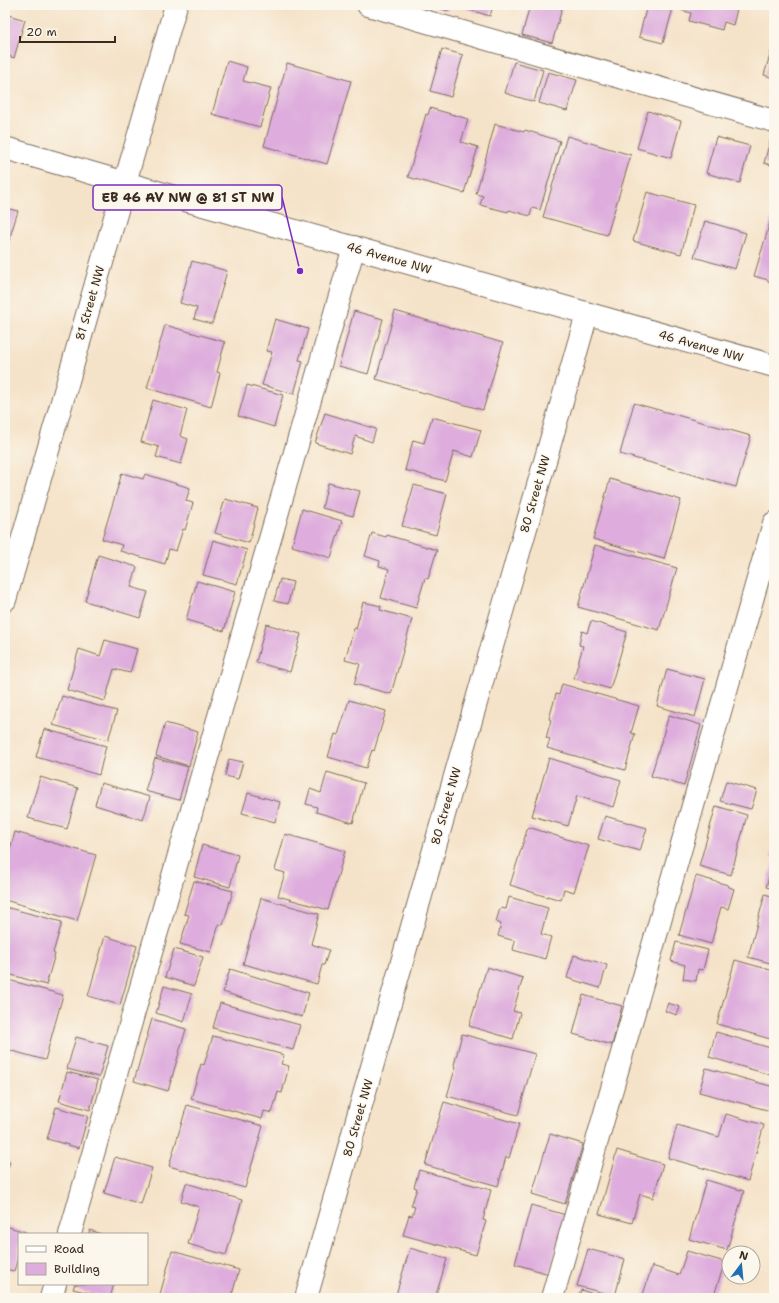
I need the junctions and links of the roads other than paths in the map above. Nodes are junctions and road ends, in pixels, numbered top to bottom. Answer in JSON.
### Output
{"nodes":[{"id":1,"x":176,"y":5,"type":"edge"},
{"id":2,"x":368,"y":5,"type":"edge"},
{"id":3,"x":774,"y":121,"type":"edge"},
{"id":4,"x":5,"y":148,"type":"edge"},
{"id":5,"x":124,"y":183,"type":"junction"},
{"id":6,"x":354,"y":247,"type":"junction"},
{"id":7,"x":587,"y":314,"type":"junction"},
{"id":8,"x":774,"y":366,"type":"edge"},
{"id":9,"x":774,"y":523,"type":"edge"},
{"id":10,"x":5,"y":600,"type":"edge"},
{"id":11,"x":70,"y":1233,"type":"edge"},
{"id":12,"x":55,"y":1285,"type":"edge"},
{"id":13,"x":51,"y":1298,"type":"edge"},
{"id":14,"x":306,"y":1298,"type":"edge"},
{"id":15,"x":552,"y":1298,"type":"edge"}],
"edges":[{"from":1,"to":5,"type":"street","name":"81 Street NW"},
{"from":2,"to":3,"type":"street"},
{"from":4,"to":5,"type":"street","name":"46 Avenue NW"},
{"from":5,"to":6,"type":"street","name":"46 Avenue NW"},
{"from":5,"to":10,"type":"street","name":"81 Street NW"},
{"from":6,"to":7,"type":"street","name":"46 Avenue NW"},
{"from":6,"to":11,"type":"street"},
{"from":7,"to":8,"type":"street","name":"46 Avenue NW"},
{"from":7,"to":14,"type":"street","name":"80 Street NW"},
{"from":9,"to":15,"type":"street"},
{"from":12,"to":13,"type":"street"}]}
